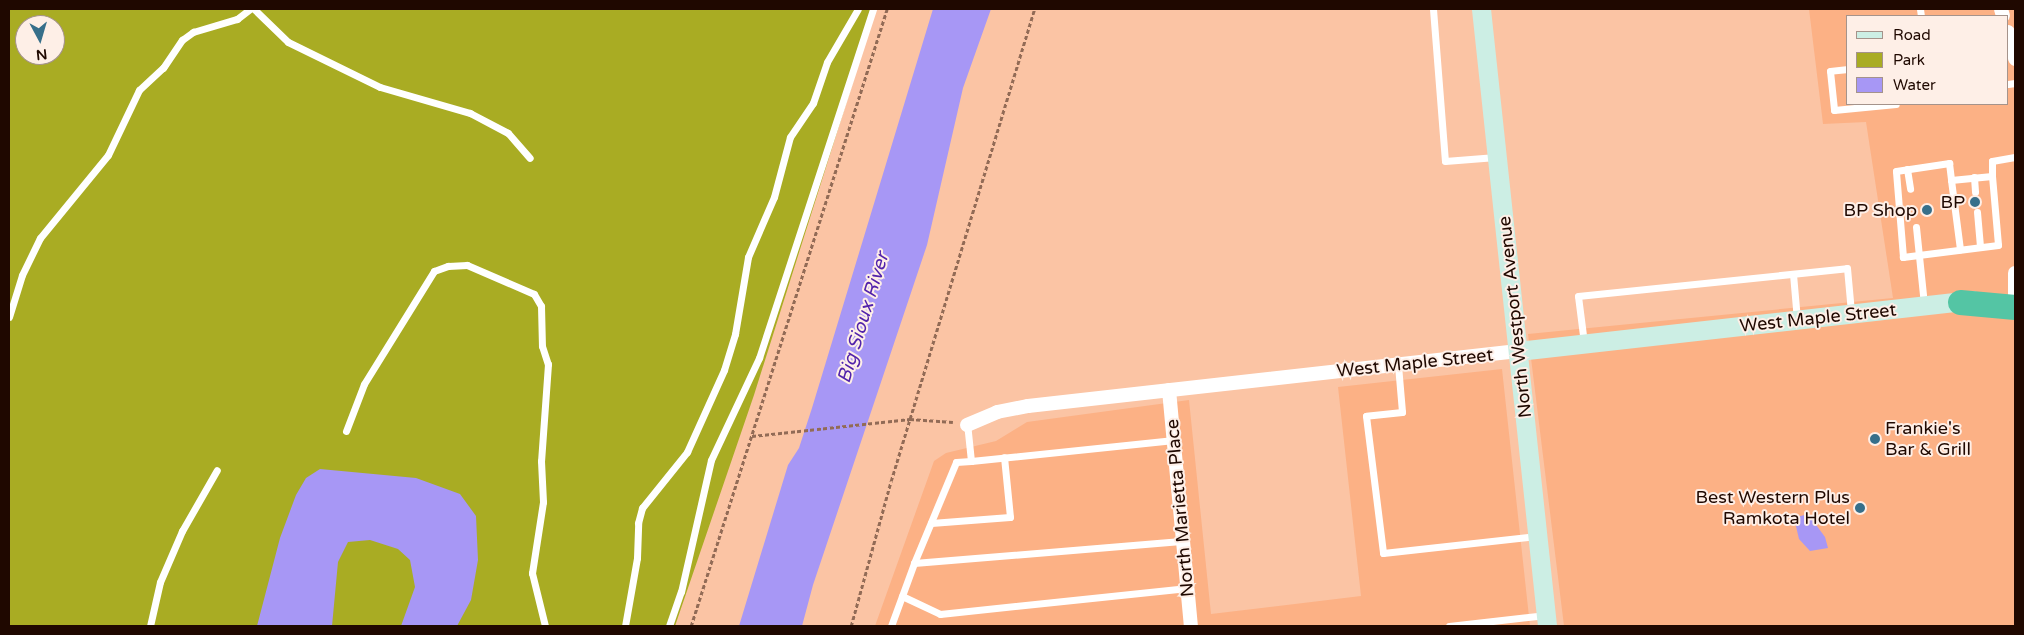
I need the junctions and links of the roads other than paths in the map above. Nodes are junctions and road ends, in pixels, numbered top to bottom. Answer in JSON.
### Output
{"nodes":[{"id":1,"x":250,"y":9,"type":"edge"},
{"id":2,"x":254,"y":9,"type":"edge"},
{"id":3,"x":858,"y":9,"type":"edge"},
{"id":4,"x":873,"y":9,"type":"edge"},
{"id":5,"x":1433,"y":9,"type":"edge"},
{"id":6,"x":1481,"y":9,"type":"edge"},
{"id":7,"x":2009,"y":36,"type":"edge"},
{"id":8,"x":2015,"y":59,"type":"edge"},
{"id":9,"x":1846,"y":69,"type":"edge"},
{"id":10,"x":1886,"y":105,"type":"edge"},
{"id":11,"x":1497,"y":157,"type":"junction"},
{"id":12,"x":2015,"y":157,"type":"edge"},
{"id":13,"x":530,"y":158,"type":"dead end"},
{"id":14,"x":1907,"y":169,"type":"junction"},
{"id":15,"x":1992,"y":176,"type":"junction"},
{"id":16,"x":1974,"y":177,"type":"junction"},
{"id":17,"x":1951,"y":180,"type":"junction"},
{"id":18,"x":1910,"y":189,"type":"dead end"},
{"id":19,"x":1975,"y":192,"type":"dead end"},
{"id":20,"x":1977,"y":212,"type":"dead end"},
{"id":21,"x":1916,"y":227,"type":"dead end"},
{"id":22,"x":1980,"y":247,"type":"junction"},
{"id":23,"x":1960,"y":249,"type":"junction"},
{"id":24,"x":1920,"y":256,"type":"junction"},
{"id":25,"x":2015,"y":273,"type":"edge"},
{"id":26,"x":1792,"y":274,"type":"junction"},
{"id":27,"x":2015,"y":301,"type":"edge"},
{"id":28,"x":1960,"y":302,"type":"joint"},
{"id":29,"x":1924,"y":306,"type":"junction"},
{"id":30,"x":1851,"y":314,"type":"junction"},
{"id":31,"x":9,"y":317,"type":"edge"},
{"id":32,"x":1797,"y":320,"type":"junction"},
{"id":33,"x":1584,"y":344,"type":"junction"},
{"id":34,"x":1518,"y":351,"type":"junction"},
{"id":35,"x":1398,"y":365,"type":"junction"},
{"id":36,"x":1169,"y":390,"type":"junction"},
{"id":37,"x":967,"y":425,"type":"joint"},
{"id":38,"x":346,"y":431,"type":"dead end"},
{"id":39,"x":1174,"y":440,"type":"junction"},
{"id":40,"x":1004,"y":457,"type":"junction"},
{"id":41,"x":971,"y":461,"type":"junction"},
{"id":42,"x":217,"y":470,"type":"dead end"},
{"id":43,"x":931,"y":523,"type":"junction"},
{"id":44,"x":1538,"y":536,"type":"junction"},
{"id":45,"x":1184,"y":541,"type":"junction"},
{"id":46,"x":914,"y":563,"type":"junction"},
{"id":47,"x":1188,"y":588,"type":"junction"},
{"id":48,"x":902,"y":596,"type":"junction"},
{"id":49,"x":1547,"y":621,"type":"edge"},
{"id":50,"x":150,"y":626,"type":"edge"},
{"id":51,"x":545,"y":626,"type":"edge"},
{"id":52,"x":625,"y":626,"type":"edge"},
{"id":53,"x":669,"y":626,"type":"edge"},
{"id":54,"x":891,"y":626,"type":"edge"},
{"id":55,"x":1191,"y":626,"type":"edge"},
{"id":56,"x":1449,"y":626,"type":"edge"}],
"edges":[{"from":1,"to":31,"type":"lane"},
{"from":2,"to":13,"type":"lane"},
{"from":3,"to":52,"type":"lane"},
{"from":4,"to":53,"type":"lane"},
{"from":5,"to":11,"type":"lane"},
{"from":6,"to":11,"type":"main road","name":"North Westport Avenue"},
{"from":7,"to":8,"type":"street"},
{"from":9,"to":10,"type":"lane"},
{"from":11,"to":34,"type":"main road","name":"North Westport Avenue"},
{"from":12,"to":15,"type":"lane"},
{"from":14,"to":17,"type":"lane"},
{"from":14,"to":18,"type":"lane"},
{"from":14,"to":24,"type":"lane"},
{"from":15,"to":16,"type":"lane"},
{"from":15,"to":22,"type":"lane"},
{"from":16,"to":17,"type":"lane"},
{"from":16,"to":19,"type":"lane"},
{"from":17,"to":23,"type":"lane"},
{"from":20,"to":22,"type":"lane"},
{"from":21,"to":24,"type":"lane"},
{"from":22,"to":23,"type":"lane"},
{"from":23,"to":24,"type":"lane"},
{"from":24,"to":29,"type":"lane"},
{"from":25,"to":27,"type":"street"},
{"from":26,"to":30,"type":"lane"},
{"from":26,"to":32,"type":"lane"},
{"from":26,"to":33,"type":"lane"},
{"from":27,"to":28,"type":"highway"},
{"from":28,"to":29,"type":"main road","name":"West Maple Street"},
{"from":29,"to":30,"type":"main road","name":"West Maple Street"},
{"from":30,"to":32,"type":"main road","name":"West Maple Street"},
{"from":32,"to":33,"type":"main road","name":"West Maple Street"},
{"from":33,"to":34,"type":"main road","name":"West Maple Street"},
{"from":34,"to":35,"type":"street","name":"West Maple Street"},
{"from":34,"to":44,"type":"main road","name":"North Westport Avenue"},
{"from":35,"to":36,"type":"street","name":"West Maple Street"},
{"from":35,"to":44,"type":"lane"},
{"from":36,"to":37,"type":"street","name":"West Maple Street"},
{"from":36,"to":39,"type":"street","name":"North Marietta Place"},
{"from":37,"to":41,"type":"lane"},
{"from":38,"to":51,"type":"lane"},
{"from":39,"to":40,"type":"lane"},
{"from":39,"to":45,"type":"street","name":"North Marietta Place"},
{"from":40,"to":41,"type":"lane"},
{"from":40,"to":43,"type":"lane"},
{"from":41,"to":43,"type":"lane"},
{"from":42,"to":50,"type":"lane"},
{"from":43,"to":46,"type":"lane"},
{"from":44,"to":49,"type":"main road","name":"North Westport Avenue"},
{"from":45,"to":46,"type":"lane"},
{"from":45,"to":47,"type":"street","name":"North Marietta Place"},
{"from":46,"to":48,"type":"lane"},
{"from":47,"to":48,"type":"lane"},
{"from":47,"to":55,"type":"street","name":"North Marietta Place"},
{"from":48,"to":54,"type":"lane"},
{"from":49,"to":56,"type":"lane"}]}
